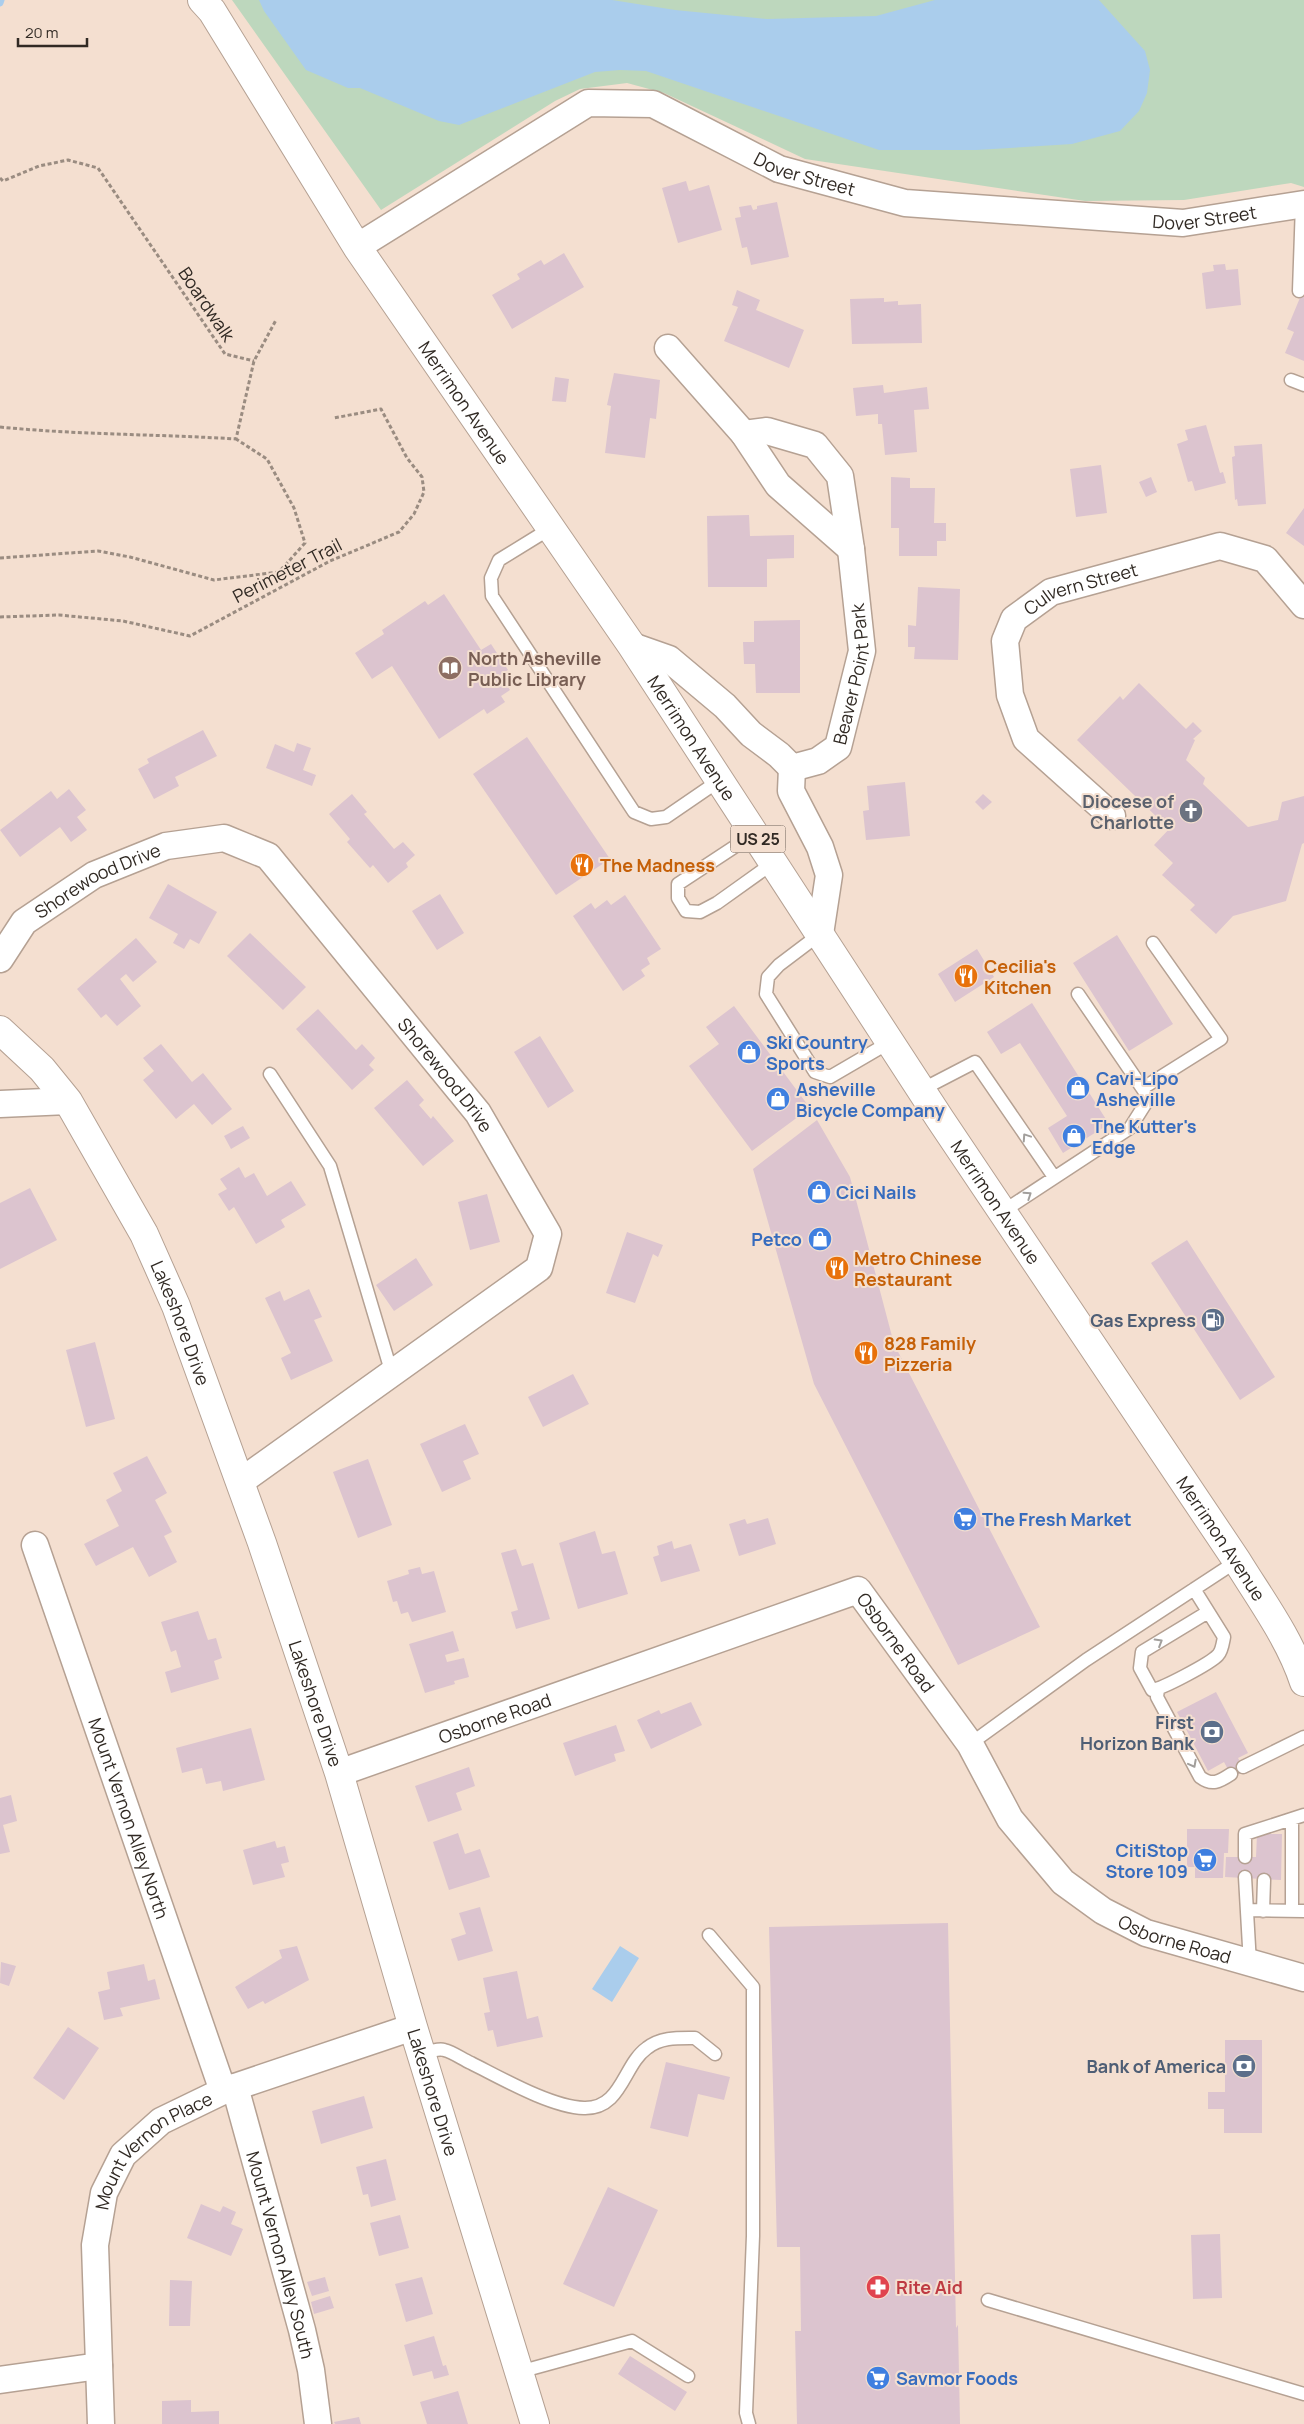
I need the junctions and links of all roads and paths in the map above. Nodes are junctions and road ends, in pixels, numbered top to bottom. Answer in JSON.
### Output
{"nodes":[{"id":1,"x":202,"y":0,"type":"edge"},
{"id":2,"x":0,"y":178,"type":"edge"},
{"id":3,"x":1303,"y":204,"type":"edge"},
{"id":4,"x":357,"y":247,"type":"junction"},
{"id":5,"x":1299,"y":291,"type":"dead end"},
{"id":6,"x":276,"y":320,"type":"dead end"},
{"id":7,"x":668,"y":348,"type":"dead end"},
{"id":8,"x":254,"y":361,"type":"junction"},
{"id":9,"x":1291,"y":380,"type":"dead end"},
{"id":10,"x":1304,"y":385,"type":"edge"},
{"id":11,"x":334,"y":418,"type":"dead end"},
{"id":12,"x":0,"y":427,"type":"edge"},
{"id":13,"x":744,"y":434,"type":"junction"},
{"id":14,"x":236,"y":439,"type":"junction"},
{"id":15,"x":551,"y":528,"type":"junction"},
{"id":16,"x":851,"y":549,"type":"junction"},
{"id":17,"x":0,"y":558,"type":"edge"},
{"id":18,"x":1304,"y":605,"type":"edge"},
{"id":19,"x":0,"y":617,"type":"edge"},
{"id":20,"x":632,"y":646,"type":"junction"},
{"id":21,"x":792,"y":768,"type":"junction"},
{"id":22,"x":720,"y":780,"type":"junction"},
{"id":23,"x":1112,"y":816,"type":"dead end"},
{"id":24,"x":754,"y":834,"type":"junction"},
{"id":25,"x":773,"y":863,"type":"junction"},
{"id":26,"x":820,"y":934,"type":"junction"},
{"id":27,"x":1153,"y":943,"type":"dead end"},
{"id":28,"x":0,"y":959,"type":"edge"},
{"id":29,"x":1078,"y":994,"type":"dead end"},
{"id":30,"x":0,"y":1030,"type":"edge"},
{"id":31,"x":890,"y":1042,"type":"junction"},
{"id":32,"x":270,"y":1074,"type":"dead end"},
{"id":33,"x":1143,"y":1088,"type":"junction"},
{"id":34,"x":921,"y":1090,"type":"junction"},
{"id":35,"x":68,"y":1101,"type":"junction"},
{"id":36,"x":0,"y":1104,"type":"edge"},
{"id":37,"x":1054,"y":1178,"type":"junction"},
{"id":38,"x":1002,"y":1212,"type":"junction"},
{"id":39,"x":392,"y":1374,"type":"junction"},
{"id":40,"x":240,"y":1482,"type":"junction"},
{"id":41,"x":36,"y":1545,"type":"dead end"},
{"id":42,"x":1237,"y":1561,"type":"junction"},
{"id":43,"x":1194,"y":1589,"type":"junction"},
{"id":44,"x":1208,"y":1612,"type":"junction"},
{"id":45,"x":1304,"y":1682,"type":"edge"},
{"id":46,"x":1158,"y":1689,"type":"junction"},
{"id":47,"x":1304,"y":1737,"type":"edge"},
{"id":48,"x":970,"y":1744,"type":"junction"},
{"id":49,"x":1243,"y":1768,"type":"dead end"},
{"id":50,"x":339,"y":1773,"type":"junction"},
{"id":51,"x":1231,"y":1774,"type":"dead end"},
{"id":52,"x":1298,"y":1817,"type":"edge"},
{"id":53,"x":1245,"y":1857,"type":"dead end"},
{"id":54,"x":1246,"y":1877,"type":"dead end"},
{"id":55,"x":1264,"y":1880,"type":"dead end"},
{"id":56,"x":1247,"y":1910,"type":"junction"},
{"id":57,"x":1263,"y":1911,"type":"junction"},
{"id":58,"x":1298,"y":1911,"type":"edge"},
{"id":59,"x":709,"y":1935,"type":"dead end"},
{"id":60,"x":1250,"y":1964,"type":"junction"},
{"id":61,"x":1304,"y":1978,"type":"edge"},
{"id":62,"x":413,"y":2027,"type":"junction"},
{"id":63,"x":422,"y":2054,"type":"junction"},
{"id":64,"x":715,"y":2054,"type":"dead end"},
{"id":65,"x":229,"y":2089,"type":"junction"},
{"id":66,"x":988,"y":2300,"type":"dead end"},
{"id":67,"x":99,"y":2366,"type":"junction"},
{"id":68,"x":519,"y":2372,"type":"junction"},
{"id":69,"x":688,"y":2376,"type":"dead end"},
{"id":70,"x":0,"y":2380,"type":"edge"},
{"id":71,"x":1304,"y":2394,"type":"edge"},
{"id":72,"x":101,"y":2424,"type":"edge"},
{"id":73,"x":318,"y":2424,"type":"edge"},
{"id":74,"x":535,"y":2424,"type":"edge"},
{"id":75,"x":749,"y":2424,"type":"edge"}],
"edges":[{"from":1,"to":4,"type":"main road","name":"Merrimon Avenue","number":"US 25"},
{"from":2,"to":8,"type":"path","name":"Boardwalk"},
{"from":3,"to":4,"type":"street","name":"Dover Street"},
{"from":3,"to":5,"type":"lane"},
{"from":4,"to":15,"type":"main road","name":"Merrimon Avenue","number":"US 25"},
{"from":6,"to":8,"type":"path"},
{"from":7,"to":13,"type":"street"},
{"from":8,"to":14,"type":"path"},
{"from":9,"to":10,"type":"lane"},
{"from":11,"to":19,"type":"path","name":"Perimeter Trail"},
{"from":12,"to":14,"type":"path"},
{"from":13,"to":16,"type":"street"},
{"from":13,"to":16,"type":"street","name":"Beaver Point Park"},
{"from":14,"to":17,"type":"path"},
{"from":15,"to":20,"type":"main road","name":"Merrimon Avenue","number":"US 25"},
{"from":15,"to":22,"type":"lane"},
{"from":16,"to":21,"type":"street","name":"Beaver Point Park"},
{"from":18,"to":23,"type":"street","name":"Culvern Street"},
{"from":20,"to":21,"type":"street"},
{"from":20,"to":22,"type":"main road","name":"Merrimon Avenue","number":"US 25"},
{"from":21,"to":26,"type":"street"},
{"from":22,"to":24,"type":"main road","name":"Merrimon Avenue","number":"US 25"},
{"from":24,"to":25,"type":"main road","name":"Merrimon Avenue","number":"US 25"},
{"from":24,"to":25,"type":"lane"},
{"from":25,"to":26,"type":"main road","name":"Merrimon Avenue","number":"US 25"},
{"from":26,"to":31,"type":"main road","name":"Merrimon Avenue","number":"US 25"},
{"from":26,"to":31,"type":"lane"},
{"from":27,"to":33,"type":"lane"},
{"from":28,"to":39,"type":"street","name":"Shorewood Drive"},
{"from":29,"to":33,"type":"lane"},
{"from":30,"to":35,"type":"main road","name":"Lakeshore Drive"},
{"from":31,"to":34,"type":"main road","name":"Merrimon Avenue","number":"US 25"},
{"from":32,"to":39,"type":"lane"},
{"from":33,"to":37,"type":"lane"},
{"from":37,"to":34,"type":"lane","one_way":true},
{"from":34,"to":38,"type":"main road","name":"Merrimon Avenue","number":"US 25"},
{"from":35,"to":36,"type":"street"},
{"from":35,"to":40,"type":"main road","name":"Lakeshore Drive"},
{"from":38,"to":37,"type":"lane","one_way":true},
{"from":38,"to":42,"type":"main road","name":"Merrimon Avenue","number":"US 25"},
{"from":39,"to":40,"type":"street","name":"Shorewood Drive"},
{"from":40,"to":50,"type":"main road","name":"Lakeshore Drive"},
{"from":41,"to":65,"type":"street","name":"Mount Vernon Alley North"},
{"from":42,"to":43,"type":"lane"},
{"from":42,"to":45,"type":"main road","name":"Merrimon Avenue","number":"US 25"},
{"from":43,"to":44,"type":"lane"},
{"from":43,"to":48,"type":"lane"},
{"from":44,"to":46,"type":"lane"},
{"from":46,"to":44,"type":"lane","one_way":true},
{"from":46,"to":51,"type":"lane","one_way":true},
{"from":47,"to":49,"type":"lane"},
{"from":48,"to":50,"type":"street","name":"Osborne Road"},
{"from":48,"to":60,"type":"street","name":"Osborne Road"},
{"from":50,"to":62,"type":"main road","name":"Lakeshore Drive"},
{"from":52,"to":53,"type":"lane"},
{"from":52,"to":58,"type":"lane"},
{"from":54,"to":56,"type":"lane"},
{"from":55,"to":57,"type":"lane"},
{"from":56,"to":57,"type":"lane"},
{"from":56,"to":60,"type":"lane"},
{"from":57,"to":58,"type":"lane"},
{"from":59,"to":75,"type":"lane"},
{"from":60,"to":61,"type":"street","name":"Osborne Road"},
{"from":62,"to":63,"type":"main road","name":"Lakeshore Drive"},
{"from":62,"to":65,"type":"street","name":"Mount Vernon Place"},
{"from":63,"to":64,"type":"lane"},
{"from":63,"to":68,"type":"main road","name":"Lakeshore Drive"},
{"from":65,"to":67,"type":"street","name":"Mount Vernon Place"},
{"from":65,"to":73,"type":"street","name":"Mount Vernon Alley South"},
{"from":66,"to":71,"type":"lane"},
{"from":67,"to":70,"type":"street"},
{"from":67,"to":72,"type":"street","name":"Mount Vernon Place"},
{"from":68,"to":69,"type":"lane"},
{"from":68,"to":74,"type":"main road","name":"Lakeshore Drive"}]}
